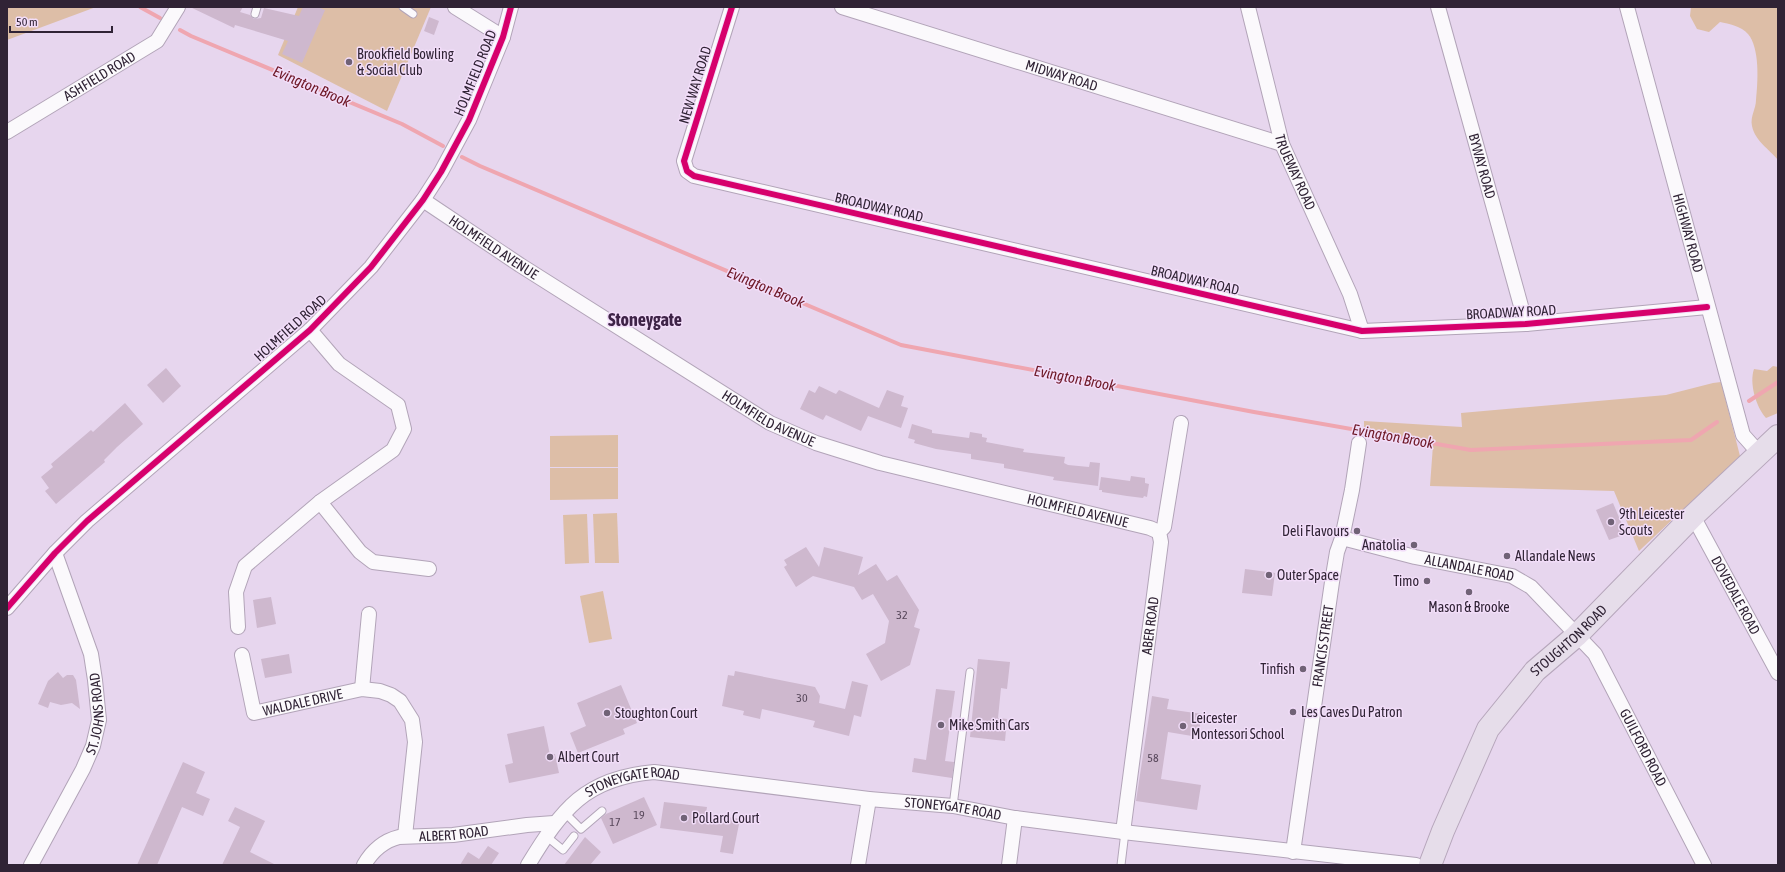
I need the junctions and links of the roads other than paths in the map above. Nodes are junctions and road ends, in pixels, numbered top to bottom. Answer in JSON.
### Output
{"nodes":[{"id":1,"x":178,"y":7,"type":"edge"},
{"id":2,"x":403,"y":7,"type":"edge"},
{"id":3,"x":455,"y":7,"type":"edge"},
{"id":4,"x":511,"y":7,"type":"edge"},
{"id":5,"x":732,"y":7,"type":"edge"},
{"id":6,"x":842,"y":7,"type":"edge"},
{"id":7,"x":1248,"y":7,"type":"edge"},
{"id":8,"x":1438,"y":7,"type":"edge"},
{"id":9,"x":1626,"y":7,"type":"edge"},
{"id":10,"x":413,"y":14,"type":"dead end"},
{"id":11,"x":504,"y":37,"type":"junction"},
{"id":12,"x":7,"y":132,"type":"edge"},
{"id":13,"x":1282,"y":144,"type":"junction"},
{"id":14,"x":686,"y":171,"type":"joint"},
{"id":15,"x":423,"y":200,"type":"junction"},
{"id":16,"x":1707,"y":307,"type":"junction"},
{"id":17,"x":1526,"y":324,"type":"junction"},
{"id":18,"x":310,"y":330,"type":"junction"},
{"id":19,"x":1362,"y":331,"type":"junction"},
{"id":20,"x":1181,"y":423,"type":"dead end"},
{"id":21,"x":1778,"y":436,"type":"edge"},
{"id":22,"x":1359,"y":443,"type":"dead end"},
{"id":23,"x":1758,"y":453,"type":"junction"},
{"id":24,"x":320,"y":502,"type":"junction"},
{"id":25,"x":1693,"y":516,"type":"junction"},
{"id":26,"x":1159,"y":532,"type":"junction"},
{"id":27,"x":1342,"y":538,"type":"junction"},
{"id":28,"x":55,"y":553,"type":"junction"},
{"id":29,"x":429,"y":569,"type":"dead end"},
{"id":30,"x":7,"y":608,"type":"edge"},
{"id":31,"x":369,"y":614,"type":"dead end"},
{"id":32,"x":238,"y":627,"type":"dead end"},
{"id":33,"x":1576,"y":636,"type":"junction"},
{"id":34,"x":242,"y":655,"type":"dead end"},
{"id":35,"x":970,"y":672,"type":"dead end"},
{"id":36,"x":1778,"y":673,"type":"edge"},
{"id":37,"x":362,"y":689,"type":"junction"},
{"id":38,"x":869,"y":799,"type":"junction"},
{"id":39,"x":953,"y":806,"type":"junction"},
{"id":40,"x":602,"y":811,"type":"dead end"},
{"id":41,"x":564,"y":812,"type":"junction"},
{"id":42,"x":1015,"y":818,"type":"junction"},
{"id":43,"x":554,"y":823,"type":"junction"},
{"id":44,"x":1124,"y":832,"type":"junction"},
{"id":45,"x":405,"y":836,"type":"junction"},
{"id":46,"x":546,"y":836,"type":"junction"},
{"id":47,"x":574,"y":836,"type":"dead end"},
{"id":48,"x":1293,"y":852,"type":"junction"},
{"id":49,"x":30,"y":865,"type":"edge"},
{"id":50,"x":364,"y":865,"type":"edge"},
{"id":51,"x":528,"y":865,"type":"edge"},
{"id":52,"x":858,"y":865,"type":"edge"},
{"id":53,"x":1008,"y":865,"type":"edge"},
{"id":54,"x":1121,"y":865,"type":"edge"},
{"id":55,"x":1416,"y":865,"type":"edge"},
{"id":56,"x":1430,"y":865,"type":"edge"},
{"id":57,"x":1704,"y":865,"type":"edge"}],
"edges":[{"from":1,"to":12,"type":"street","name":"ASHFIELD ROAD"},
{"from":2,"to":10,"type":"lane"},
{"from":3,"to":11,"type":"street"},
{"from":4,"to":11,"type":"street","name":"HOLMFIELD ROAD"},
{"from":5,"to":14,"type":"street","name":"NEW WAY ROAD"},
{"from":6,"to":13,"type":"street","name":"MIDWAY ROAD"},
{"from":7,"to":13,"type":"street","name":"TRUEWAY ROAD"},
{"from":8,"to":17,"type":"street","name":"BYWAY ROAD"},
{"from":9,"to":16,"type":"street","name":"HIGHWAY ROAD"},
{"from":11,"to":15,"type":"street","name":"HOLMFIELD ROAD"},
{"from":13,"to":19,"type":"street","name":"TRUEWAY ROAD"},
{"from":14,"to":19,"type":"street","name":"BROADWAY ROAD"},
{"from":15,"to":18,"type":"street","name":"HOLMFIELD ROAD"},
{"from":15,"to":26,"type":"street","name":"HOLMFIELD AVENUE"},
{"from":16,"to":17,"type":"street","name":"BROADWAY ROAD"},
{"from":16,"to":23,"type":"street","name":"HIGHWAY ROAD"},
{"from":17,"to":19,"type":"street","name":"BROADWAY ROAD"},
{"from":18,"to":24,"type":"street"},
{"from":18,"to":28,"type":"street","name":"HOLMFIELD ROAD"},
{"from":20,"to":26,"type":"street","name":"ABER ROAD"},
{"from":21,"to":23,"type":"highway","name":"STOUGHTON ROAD"},
{"from":22,"to":27,"type":"street","name":"FRANCIS STREET"},
{"from":23,"to":25,"type":"highway","name":"STOUGHTON ROAD"},
{"from":24,"to":29,"type":"street"},
{"from":24,"to":32,"type":"street"},
{"from":25,"to":33,"type":"highway","name":"STOUGHTON ROAD"},
{"from":25,"to":36,"type":"street","name":"DOVEDALE ROAD"},
{"from":26,"to":44,"type":"street","name":"ABER ROAD"},
{"from":27,"to":33,"type":"street","name":"ALLANDALE ROAD"},
{"from":27,"to":48,"type":"street","name":"FRANCIS STREET"},
{"from":28,"to":30,"type":"street","name":"HOLMFIELD ROAD"},
{"from":28,"to":49,"type":"street","name":"ST. JOHNS ROAD"},
{"from":31,"to":37,"type":"street","name":"WALDALE DRIVE"},
{"from":33,"to":56,"type":"highway","name":"STOUGHTON ROAD"},
{"from":33,"to":57,"type":"street","name":"GUILFORD ROAD"},
{"from":34,"to":37,"type":"street","name":"WALDALE DRIVE"},
{"from":35,"to":39,"type":"lane"},
{"from":37,"to":45,"type":"street","name":"WALDALE DRIVE"},
{"from":38,"to":39,"type":"street","name":"STONEYGATE ROAD"},
{"from":38,"to":41,"type":"street","name":"STONEYGATE ROAD"},
{"from":38,"to":52,"type":"street"},
{"from":39,"to":42,"type":"street","name":"STONEYGATE ROAD"},
{"from":40,"to":41,"type":"lane"},
{"from":41,"to":43,"type":"street","name":"STONEYGATE ROAD"},
{"from":42,"to":44,"type":"street","name":"STONEYGATE ROAD"},
{"from":42,"to":53,"type":"street"},
{"from":43,"to":45,"type":"street","name":"ALBERT ROAD"},
{"from":43,"to":46,"type":"street","name":"STONEYGATE ROAD"},
{"from":44,"to":48,"type":"street","name":"STONEYGATE ROAD"},
{"from":44,"to":54,"type":"lane"},
{"from":45,"to":50,"type":"street","name":"ALBERT ROAD"},
{"from":46,"to":47,"type":"lane"},
{"from":46,"to":51,"type":"street","name":"STONEYGATE ROAD"},
{"from":48,"to":55,"type":"street","name":"STONEYGATE ROAD"}]}
